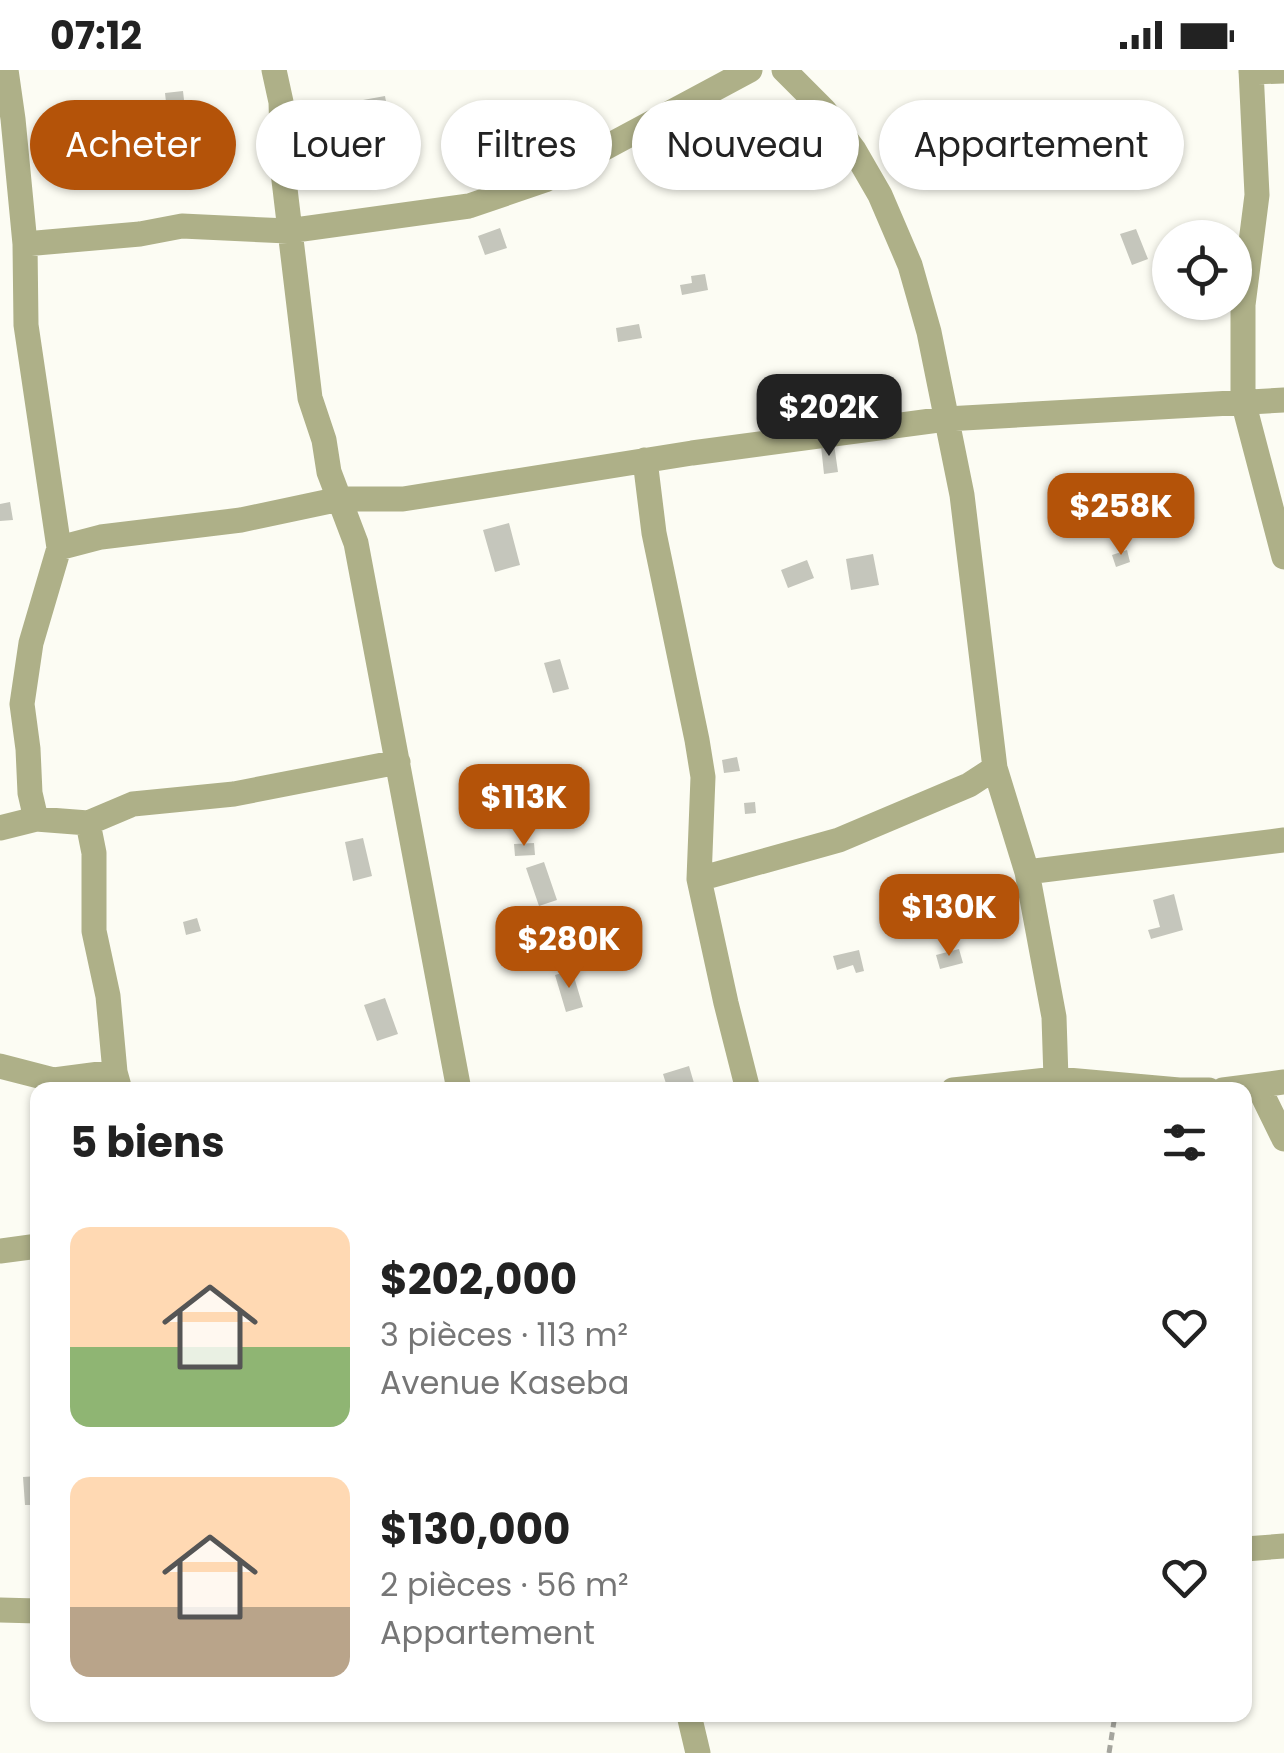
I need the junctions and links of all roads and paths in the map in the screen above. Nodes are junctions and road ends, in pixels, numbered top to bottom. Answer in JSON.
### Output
{"nodes":[{"id":1,"x":6,"y":70,"type":"edge"},
{"id":2,"x":274,"y":70,"type":"edge"},
{"id":3,"x":750,"y":70,"type":"edge"},
{"id":4,"x":784,"y":70,"type":"edge"},
{"id":5,"x":1251,"y":71,"type":"edge"},
{"id":6,"x":1284,"y":72,"type":"edge"},
{"id":7,"x":288,"y":231,"type":"junction"},
{"id":8,"x":25,"y":244,"type":"junction"},
{"id":9,"x":1284,"y":400,"type":"edge"},
{"id":10,"x":1243,"y":402,"type":"junction"},
{"id":11,"x":946,"y":420,"type":"junction"},
{"id":12,"x":645,"y":460,"type":"junction"},
{"id":13,"x":340,"y":500,"type":"junction"},
{"id":14,"x":59,"y":548,"type":"junction"},
{"id":15,"x":1284,"y":557,"type":"edge"},
{"id":16,"x":398,"y":762,"type":"junction"},
{"id":17,"x":995,"y":768,"type":"junction"},
{"id":18,"x":36,"y":820,"type":"junction"},
{"id":19,"x":88,"y":823,"type":"junction"},
{"id":20,"x":0,"y":828,"type":"edge"},
{"id":21,"x":1284,"y":840,"type":"edge"},
{"id":22,"x":1027,"y":872,"type":"junction"},
{"id":23,"x":699,"y":879,"type":"junction"},
{"id":24,"x":0,"y":1066,"type":"edge"},
{"id":25,"x":1056,"y":1079,"type":"junction"},
{"id":26,"x":117,"y":1081,"type":"edge"},
{"id":27,"x":458,"y":1082,"type":"edge"},
{"id":28,"x":746,"y":1082,"type":"edge"},
{"id":29,"x":1028,"y":1082,"type":"edge"},
{"id":30,"x":1090,"y":1082,"type":"edge"},
{"id":31,"x":1284,"y":1082,"type":"edge"},
{"id":32,"x":1258,"y":1086,"type":"junction"},
{"id":33,"x":1252,"y":1087,"type":"edge"},
{"id":34,"x":1284,"y":1139,"type":"edge"},
{"id":35,"x":30,"y":1247,"type":"edge"},
{"id":36,"x":0,"y":1251,"type":"edge"},
{"id":37,"x":1284,"y":1546,"type":"edge"},
{"id":38,"x":1252,"y":1548,"type":"edge"},
{"id":39,"x":0,"y":1610,"type":"edge"},
{"id":40,"x":30,"y":1611,"type":"edge"},
{"id":41,"x":691,"y":1722,"type":"edge"},
{"id":42,"x":1114,"y":1722,"type":"edge"},
{"id":43,"x":698,"y":1753,"type":"edge"},
{"id":44,"x":1109,"y":1753,"type":"edge"}],
"edges":[{"from":1,"to":8,"type":"street"},
{"from":2,"to":7,"type":"street"},
{"from":3,"to":7,"type":"street"},
{"from":4,"to":11,"type":"street"},
{"from":5,"to":6,"type":"street"},
{"from":5,"to":10,"type":"street"},
{"from":7,"to":8,"type":"street"},
{"from":7,"to":13,"type":"street"},
{"from":8,"to":14,"type":"street"},
{"from":9,"to":10,"type":"street"},
{"from":10,"to":11,"type":"street"},
{"from":10,"to":15,"type":"street"},
{"from":11,"to":12,"type":"street"},
{"from":11,"to":17,"type":"street"},
{"from":12,"to":13,"type":"street"},
{"from":12,"to":23,"type":"street"},
{"from":13,"to":14,"type":"street"},
{"from":13,"to":16,"type":"street"},
{"from":14,"to":18,"type":"street"},
{"from":16,"to":19,"type":"street"},
{"from":16,"to":27,"type":"street"},
{"from":17,"to":22,"type":"street"},
{"from":17,"to":23,"type":"street"},
{"from":18,"to":19,"type":"street"},
{"from":18,"to":20,"type":"street"},
{"from":19,"to":26,"type":"street"},
{"from":21,"to":22,"type":"street"},
{"from":22,"to":25,"type":"street"},
{"from":23,"to":28,"type":"street"},
{"from":24,"to":26,"type":"street"},
{"from":25,"to":29,"type":"street"},
{"from":25,"to":30,"type":"street"},
{"from":31,"to":32,"type":"street"},
{"from":32,"to":33,"type":"street"},
{"from":32,"to":34,"type":"street"},
{"from":35,"to":36,"type":"street"},
{"from":37,"to":38,"type":"street"},
{"from":39,"to":40,"type":"street"},
{"from":41,"to":43,"type":"street"},
{"from":42,"to":44,"type":"path"}]}
